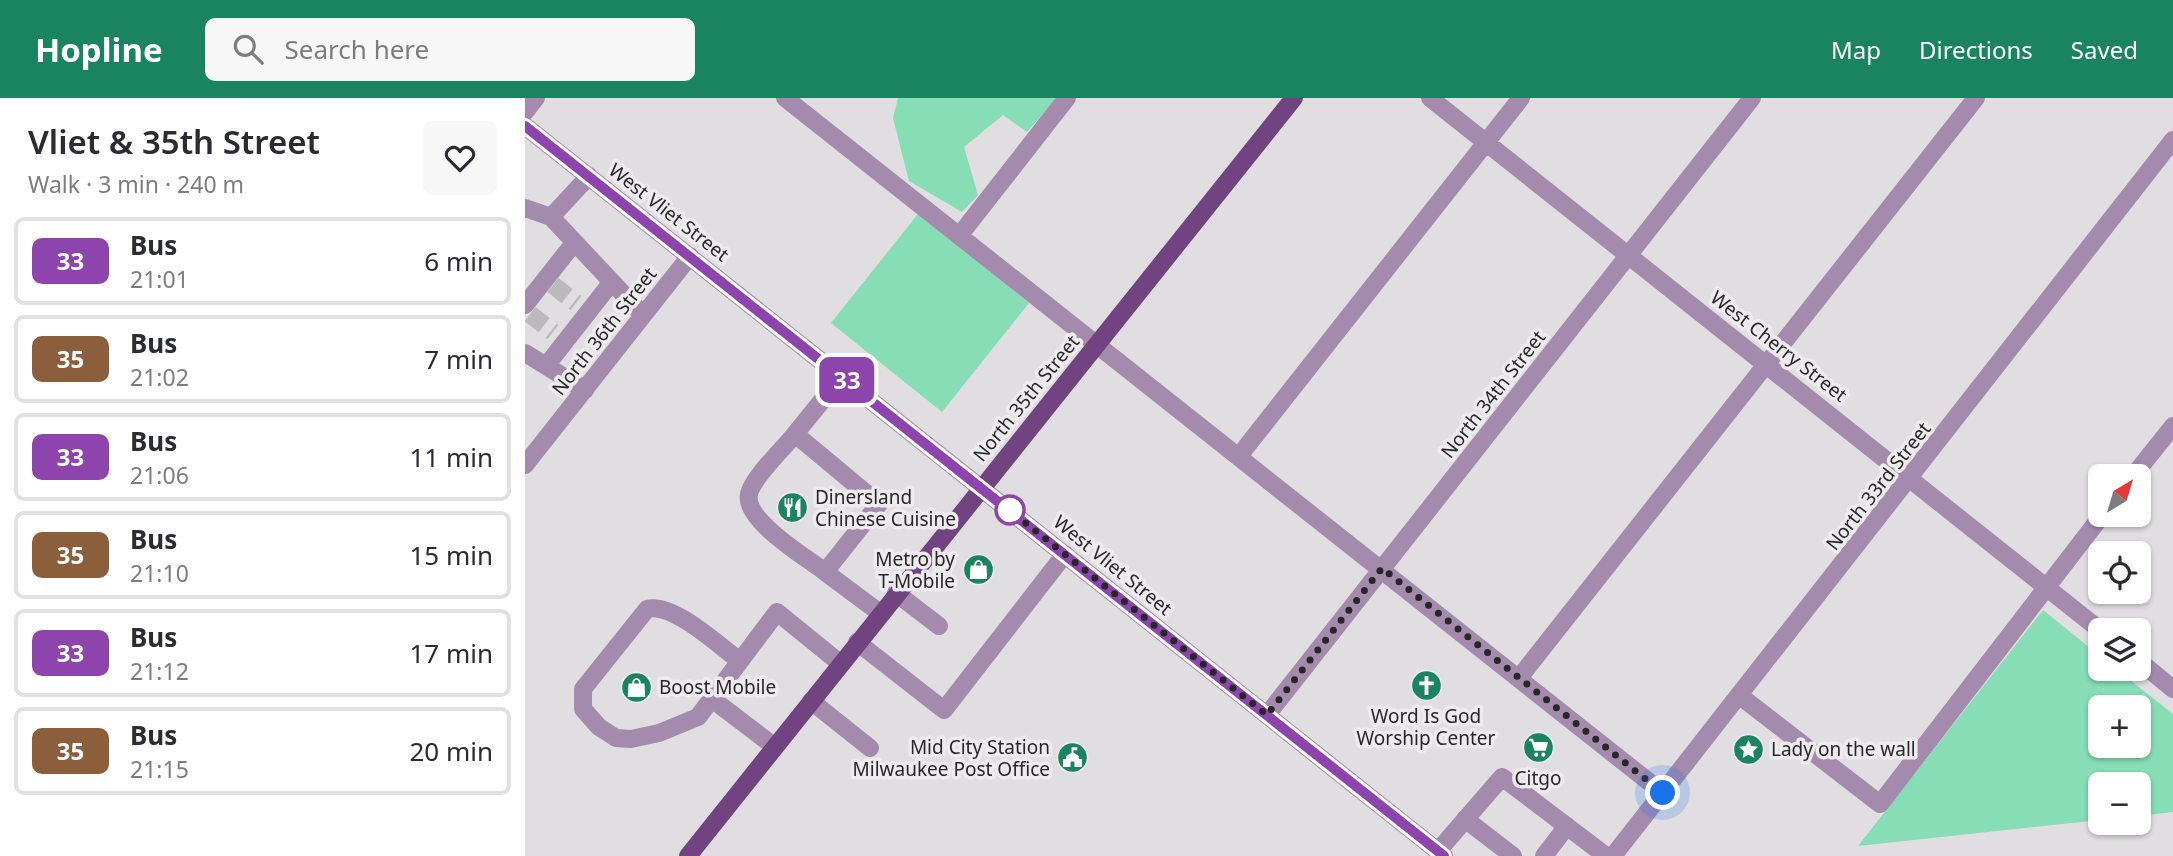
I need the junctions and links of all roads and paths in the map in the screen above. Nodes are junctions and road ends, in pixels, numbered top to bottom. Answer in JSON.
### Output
{"nodes":[{"id":1,"x":536,"y":98,"type":"edge"},
{"id":2,"x":785,"y":98,"type":"edge"},
{"id":3,"x":1067,"y":98,"type":"edge"},
{"id":4,"x":1294,"y":98,"type":"edge"},
{"id":5,"x":1430,"y":98,"type":"edge"},
{"id":6,"x":1521,"y":98,"type":"edge"},
{"id":7,"x":1752,"y":98,"type":"edge"},
{"id":8,"x":1976,"y":98,"type":"edge"},
{"id":9,"x":525,"y":112,"type":"edge"},
{"id":10,"x":525,"y":126,"type":"edge"},
{"id":11,"x":2173,"y":140,"type":"edge"},
{"id":12,"x":1486,"y":142,"type":"junction"},
{"id":13,"x":589,"y":176,"type":"junction"},
{"id":14,"x":525,"y":208,"type":"edge"},
{"id":15,"x":551,"y":217,"type":"junction"},
{"id":16,"x":959,"y":236,"type":"junction"},
{"id":17,"x":574,"y":243,"type":"junction"},
{"id":18,"x":1629,"y":255,"type":"junction"},
{"id":19,"x":690,"y":256,"type":"junction"},
{"id":20,"x":611,"y":282,"type":"junction"},
{"id":21,"x":527,"y":310,"type":"edge"},
{"id":22,"x":643,"y":315,"type":"junction"},
{"id":23,"x":1097,"y":344,"type":"junction"},
{"id":24,"x":525,"y":353,"type":"edge"},
{"id":25,"x":1766,"y":363,"type":"junction"},
{"id":26,"x":546,"y":366,"type":"junction"},
{"id":27,"x":842,"y":376,"type":"junction"},
{"id":28,"x":585,"y":390,"type":"junction"},
{"id":29,"x":2173,"y":425,"type":"edge"},
{"id":30,"x":795,"y":434,"type":"junction"},
{"id":31,"x":1239,"y":456,"type":"junction"},
{"id":32,"x":525,"y":464,"type":"edge"},
{"id":33,"x":2142,"y":464,"type":"edge"},
{"id":34,"x":1912,"y":478,"type":"junction"},
{"id":35,"x":981,"y":487,"type":"junction"},
{"id":36,"x":2093,"y":527,"type":"edge"},
{"id":37,"x":1065,"y":554,"type":"junction"},
{"id":38,"x":1382,"y":568,"type":"junction"},
{"id":39,"x":825,"y":572,"type":"junction"},
{"id":40,"x":2046,"y":586,"type":"junction"},
{"id":41,"x":896,"y":593,"type":"junction"},
{"id":42,"x":880,"y":613,"type":"junction"},
{"id":43,"x":2088,"y":620,"type":"edge"},
{"id":44,"x":939,"y":626,"type":"dead end"},
{"id":45,"x":857,"y":642,"type":"junction"},
{"id":46,"x":740,"y":661,"type":"junction"},
{"id":47,"x":841,"y":664,"type":"junction"},
{"id":48,"x":2151,"y":671,"type":"edge"},
{"id":49,"x":1519,"y":678,"type":"junction"},
{"id":50,"x":2173,"y":689,"type":"edge"},
{"id":51,"x":1739,"y":696,"type":"junction"},
{"id":52,"x":712,"y":699,"type":"junction"},
{"id":53,"x":811,"y":701,"type":"junction"},
{"id":54,"x":1267,"y":715,"type":"junction"},
{"id":55,"x":775,"y":747,"type":"junction"},
{"id":56,"x":870,"y":748,"type":"dead end"},
{"id":57,"x":1663,"y":793,"type":"junction"},
{"id":58,"x":1465,"y":819,"type":"junction"},
{"id":59,"x":1567,"y":826,"type":"junction"},
{"id":60,"x":1441,"y":854,"type":"edge"},
{"id":61,"x":688,"y":856,"type":"edge"},
{"id":62,"x":1513,"y":856,"type":"edge"},
{"id":63,"x":1543,"y":856,"type":"edge"},
{"id":64,"x":1606,"y":856,"type":"edge"},
{"id":65,"x":1613,"y":856,"type":"edge"}],
"edges":[{"from":1,"to":9,"type":"street"},
{"from":2,"to":16,"type":"street"},
{"from":3,"to":16,"type":"street"},
{"from":4,"to":23,"type":"main road","name":"North 35th Street"},
{"from":5,"to":12,"type":"street","name":"West Cherry Street"},
{"from":6,"to":12,"type":"street"},
{"from":7,"to":18,"type":"street","name":"North 34th Street"},
{"from":8,"to":25,"type":"street"},
{"from":10,"to":13,"type":"street","name":"West Vliet Street"},
{"from":11,"to":34,"type":"street","name":"North 33rd Street"},
{"from":12,"to":18,"type":"street","name":"West Cherry Street"},
{"from":12,"to":31,"type":"street"},
{"from":13,"to":15,"type":"street"},
{"from":13,"to":19,"type":"street","name":"West Vliet Street"},
{"from":14,"to":15,"type":"street"},
{"from":15,"to":17,"type":"street"},
{"from":16,"to":23,"type":"street"},
{"from":17,"to":20,"type":"street"},
{"from":17,"to":21,"type":"street"},
{"from":18,"to":25,"type":"street","name":"West Cherry Street"},
{"from":18,"to":38,"type":"street","name":"North 34th Street"},
{"from":19,"to":22,"type":"street","name":"North 36th Street"},
{"from":19,"to":27,"type":"street","name":"West Vliet Street"},
{"from":20,"to":22,"type":"street"},
{"from":20,"to":26,"type":"street"},
{"from":22,"to":28,"type":"street","name":"North 36th Street"},
{"from":23,"to":31,"type":"street"},
{"from":23,"to":35,"type":"main road","name":"North 35th Street"},
{"from":24,"to":26,"type":"street"},
{"from":25,"to":34,"type":"street","name":"West Cherry Street"},
{"from":25,"to":49,"type":"street"},
{"from":26,"to":28,"type":"street"},
{"from":27,"to":30,"type":"street"},
{"from":27,"to":35,"type":"street","name":"West Vliet Street"},
{"from":28,"to":32,"type":"street","name":"North 36th Street"},
{"from":29,"to":33,"type":"street"},
{"from":30,"to":39,"type":"street"},
{"from":30,"to":39,"type":"street"},
{"from":31,"to":38,"type":"street"},
{"from":34,"to":40,"type":"street","name":"West Cherry Street"},
{"from":34,"to":51,"type":"street","name":"North 33rd Street"},
{"from":35,"to":37,"type":"street","name":"West Vliet Street"},
{"from":35,"to":41,"type":"main road","name":"North 35th Street"},
{"from":36,"to":40,"type":"street"},
{"from":37,"to":45,"type":"street"},
{"from":37,"to":54,"type":"street","name":"West Vliet Street"},
{"from":38,"to":49,"type":"street"},
{"from":38,"to":54,"type":"street","name":"North 34th Street"},
{"from":39,"to":42,"type":"street"},
{"from":40,"to":43,"type":"street","name":"West Cherry Street"},
{"from":40,"to":51,"type":"street"},
{"from":41,"to":42,"type":"main road","name":"North 35th Street"},
{"from":41,"to":44,"type":"street"},
{"from":42,"to":45,"type":"main road","name":"North 35th Street"},
{"from":45,"to":47,"type":"main road","name":"North 35th Street"},
{"from":46,"to":47,"type":"street"},
{"from":46,"to":52,"type":"street"},
{"from":46,"to":52,"type":"street"},
{"from":47,"to":53,"type":"main road","name":"North 35th Street"},
{"from":48,"to":50,"type":"street"},
{"from":49,"to":57,"type":"street"},
{"from":51,"to":57,"type":"street","name":"North 33rd Street"},
{"from":52,"to":55,"type":"street"},
{"from":53,"to":55,"type":"main road","name":"North 35th Street"},
{"from":53,"to":56,"type":"street"},
{"from":54,"to":60,"type":"street","name":"West Vliet Street"},
{"from":55,"to":61,"type":"main road","name":"North 35th Street"},
{"from":57,"to":65,"type":"street","name":"North 33rd Street"},
{"from":58,"to":59,"type":"street"},
{"from":58,"to":60,"type":"street"},
{"from":58,"to":62,"type":"street"},
{"from":59,"to":63,"type":"street"},
{"from":59,"to":64,"type":"street"}]}
